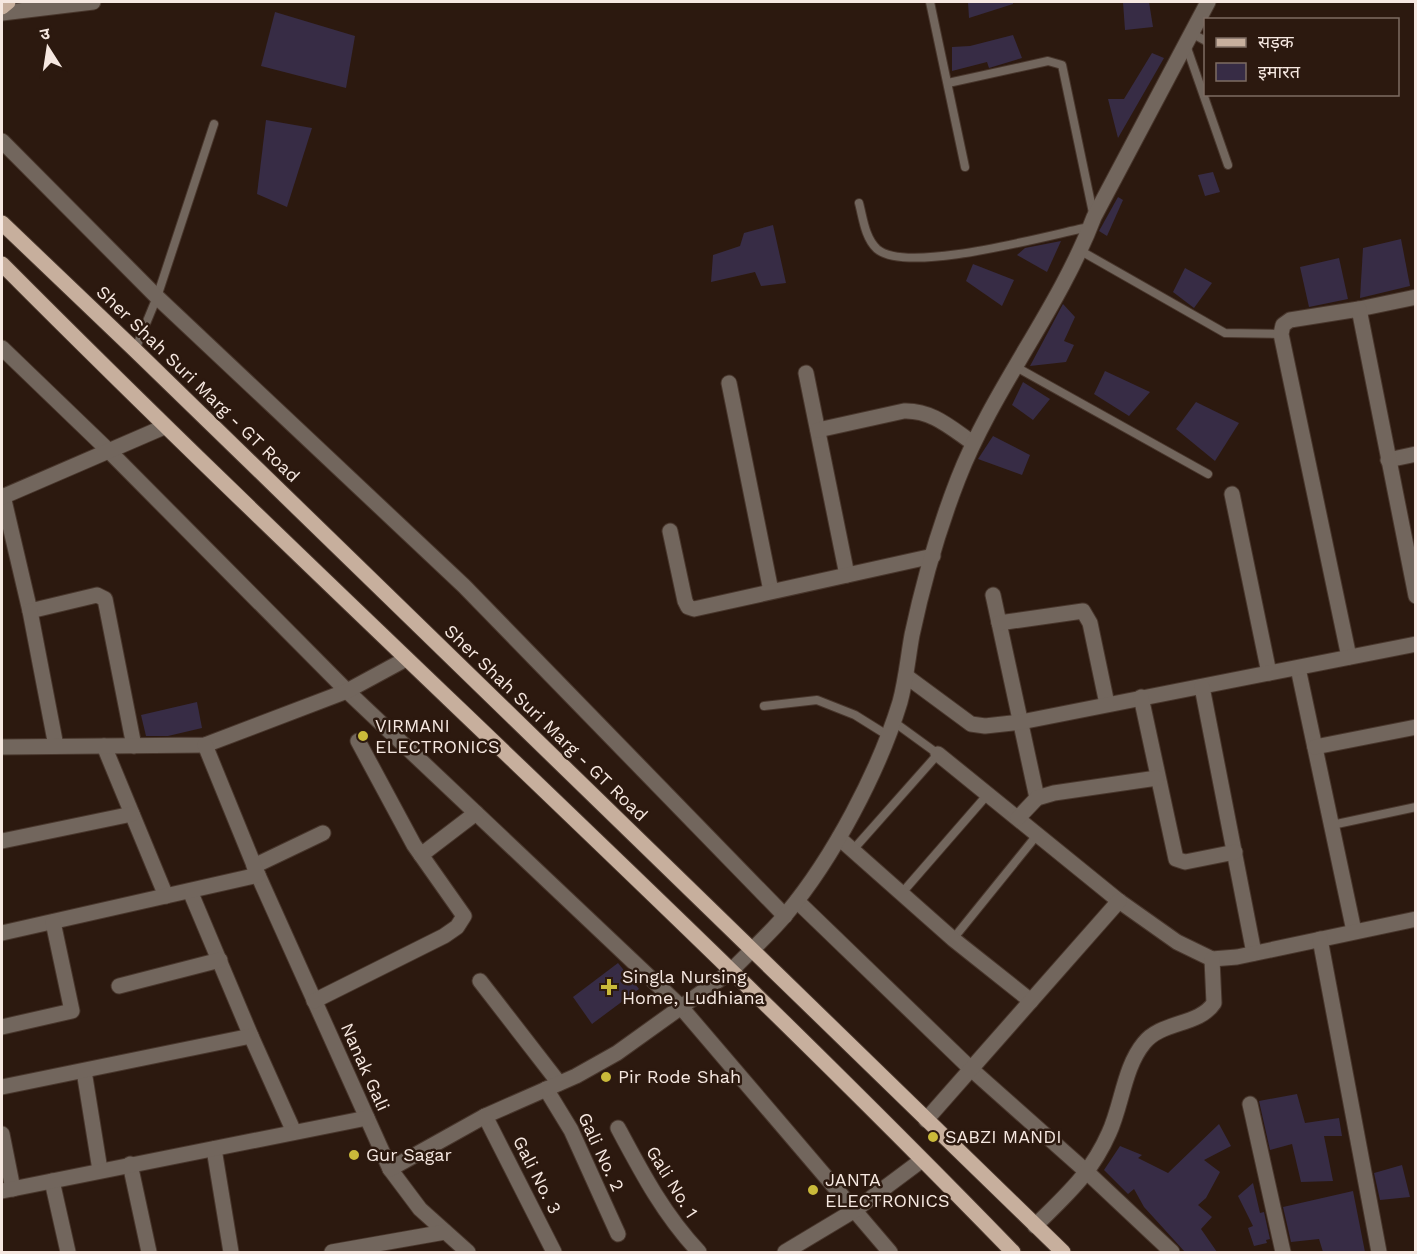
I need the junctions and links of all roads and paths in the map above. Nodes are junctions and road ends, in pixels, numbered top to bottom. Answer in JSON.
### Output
{"nodes":[{"id":1,"x":8,"y":2,"type":"edge"},
{"id":2,"x":57,"y":2,"type":"edge"},
{"id":3,"x":93,"y":2,"type":"edge"},
{"id":4,"x":930,"y":2,"type":"edge"},
{"id":5,"x":1208,"y":2,"type":"edge"},
{"id":6,"x":74,"y":5,"type":"junction"},
{"id":7,"x":2,"y":7,"type":"edge"},
{"id":8,"x":2,"y":13,"type":"edge"},
{"id":9,"x":1189,"y":39,"type":"junction"},
{"id":10,"x":1204,"y":41,"type":"edge"},
{"id":11,"x":948,"y":83,"type":"junction"},
{"id":12,"x":1204,"y":87,"type":"edge"},
{"id":13,"x":1207,"y":96,"type":"edge"},
{"id":14,"x":214,"y":124,"type":"dead end"},
{"id":15,"x":2,"y":141,"type":"edge"},
{"id":16,"x":1228,"y":165,"type":"dead end"},
{"id":17,"x":965,"y":167,"type":"dead end"},
{"id":18,"x":859,"y":203,"type":"dead end"},
{"id":19,"x":1092,"y":222,"type":"junction"},
{"id":20,"x":2,"y":223,"type":"edge"},
{"id":21,"x":1081,"y":251,"type":"junction"},
{"id":22,"x":2,"y":264,"type":"edge"},
{"id":23,"x":157,"y":297,"type":"junction"},
{"id":24,"x":1416,"y":297,"type":"edge"},
{"id":25,"x":1359,"y":309,"type":"junction"},
{"id":26,"x":1281,"y":334,"type":"junction"},
{"id":27,"x":2,"y":348,"type":"edge"},
{"id":28,"x":135,"y":350,"type":"junction"},
{"id":29,"x":1016,"y":367,"type":"junction"},
{"id":30,"x":806,"y":373,"type":"dead end"},
{"id":31,"x":729,"y":383,"type":"dead end"},
{"id":32,"x":164,"y":428,"type":"junction"},
{"id":33,"x":818,"y":430,"type":"junction"},
{"id":34,"x":973,"y":443,"type":"junction"},
{"id":35,"x":110,"y":452,"type":"junction"},
{"id":36,"x":1416,"y":454,"type":"edge"},
{"id":37,"x":1388,"y":459,"type":"junction"},
{"id":38,"x":1208,"y":474,"type":"dead end"},
{"id":39,"x":1232,"y":494,"type":"dead end"},
{"id":40,"x":2,"y":497,"type":"edge"},
{"id":41,"x":670,"y":531,"type":"dead end"},
{"id":42,"x":933,"y":556,"type":"junction"},
{"id":43,"x":847,"y":575,"type":"junction"},
{"id":44,"x":771,"y":591,"type":"junction"},
{"id":45,"x":993,"y":596,"type":"dead end"},
{"id":46,"x":1416,"y":596,"type":"edge"},
{"id":47,"x":30,"y":611,"type":"junction"},
{"id":48,"x":999,"y":623,"type":"junction"},
{"id":49,"x":1416,"y":644,"type":"edge"},
{"id":50,"x":1349,"y":657,"type":"junction"},
{"id":51,"x":406,"y":659,"type":"junction"},
{"id":52,"x":1298,"y":668,"type":"junction"},
{"id":53,"x":1269,"y":673,"type":"junction"},
{"id":54,"x":906,"y":676,"type":"junction"},
{"id":55,"x":1202,"y":687,"type":"junction"},
{"id":56,"x":347,"y":692,"type":"junction"},
{"id":57,"x":1141,"y":698,"type":"junction"},
{"id":58,"x":1107,"y":704,"type":"junction"},
{"id":59,"x":764,"y":706,"type":"dead end"},
{"id":60,"x":1021,"y":722,"type":"junction"},
{"id":61,"x":1416,"y":727,"type":"edge"},
{"id":62,"x":890,"y":728,"type":"junction"},
{"id":63,"x":358,"y":741,"type":"dead end"},
{"id":64,"x":205,"y":745,"type":"junction"},
{"id":65,"x":56,"y":746,"type":"junction"},
{"id":66,"x":104,"y":746,"type":"junction"},
{"id":67,"x":134,"y":746,"type":"junction"},
{"id":68,"x":2,"y":747,"type":"edge"},
{"id":69,"x":1315,"y":747,"type":"junction"},
{"id":70,"x":938,"y":754,"type":"junction"},
{"id":71,"x":1157,"y":778,"type":"junction"},
{"id":72,"x":988,"y":794,"type":"junction"},
{"id":73,"x":1037,"y":798,"type":"junction"},
{"id":74,"x":1416,"y":807,"type":"edge"},
{"id":75,"x":476,"y":813,"type":"junction"},
{"id":76,"x":132,"y":814,"type":"junction"},
{"id":77,"x":1018,"y":818,"type":"junction"},
{"id":78,"x":1332,"y":825,"type":"junction"},
{"id":79,"x":323,"y":833,"type":"dead end"},
{"id":80,"x":1038,"y":834,"type":"junction"},
{"id":81,"x":838,"y":838,"type":"junction"},
{"id":82,"x":2,"y":841,"type":"edge"},
{"id":83,"x":851,"y":852,"type":"junction"},
{"id":84,"x":1235,"y":852,"type":"junction"},
{"id":85,"x":421,"y":855,"type":"junction"},
{"id":86,"x":256,"y":871,"type":"junction"},
{"id":87,"x":190,"y":891,"type":"junction"},
{"id":88,"x":901,"y":894,"type":"junction"},
{"id":89,"x":166,"y":897,"type":"junction"},
{"id":90,"x":1119,"y":900,"type":"junction"},
{"id":91,"x":797,"y":901,"type":"junction"},
{"id":92,"x":785,"y":916,"type":"junction"},
{"id":93,"x":1416,"y":919,"type":"edge"},
{"id":94,"x":53,"y":922,"type":"junction"},
{"id":95,"x":1353,"y":931,"type":"junction"},
{"id":96,"x":2,"y":933,"type":"edge"},
{"id":97,"x":952,"y":939,"type":"junction"},
{"id":98,"x":1320,"y":939,"type":"junction"},
{"id":99,"x":751,"y":950,"type":"junction"},
{"id":100,"x":1254,"y":953,"type":"junction"},
{"id":101,"x":1212,"y":959,"type":"junction"},
{"id":102,"x":220,"y":960,"type":"junction"},
{"id":103,"x":730,"y":972,"type":"junction"},
{"id":104,"x":480,"y":981,"type":"dead end"},
{"id":105,"x":119,"y":986,"type":"dead end"},
{"id":106,"x":314,"y":1001,"type":"junction"},
{"id":107,"x":1031,"y":1001,"type":"junction"},
{"id":108,"x":680,"y":1006,"type":"junction"},
{"id":109,"x":2,"y":1027,"type":"edge"},
{"id":110,"x":251,"y":1036,"type":"junction"},
{"id":111,"x":971,"y":1069,"type":"junction"},
{"id":112,"x":84,"y":1071,"type":"junction"},
{"id":113,"x":2,"y":1086,"type":"edge"},
{"id":114,"x":552,"y":1086,"type":"junction"},
{"id":115,"x":1250,"y":1104,"type":"dead end"},
{"id":116,"x":485,"y":1116,"type":"junction"},
{"id":117,"x":367,"y":1118,"type":"junction"},
{"id":118,"x":927,"y":1120,"type":"junction"},
{"id":119,"x":618,"y":1128,"type":"dead end"},
{"id":120,"x":294,"y":1132,"type":"junction"},
{"id":121,"x":2,"y":1134,"type":"edge"},
{"id":122,"x":214,"y":1149,"type":"junction"},
{"id":123,"x":922,"y":1160,"type":"junction"},
{"id":124,"x":129,"y":1164,"type":"junction"},
{"id":125,"x":390,"y":1169,"type":"junction"},
{"id":126,"x":100,"y":1170,"type":"junction"},
{"id":127,"x":1088,"y":1173,"type":"junction"},
{"id":128,"x":52,"y":1181,"type":"junction"},
{"id":129,"x":7,"y":1190,"type":"edge"},
{"id":130,"x":855,"y":1210,"type":"junction"},
{"id":131,"x":1035,"y":1226,"type":"junction"},
{"id":132,"x":445,"y":1232,"type":"junction"},
{"id":133,"x":618,"y":1234,"type":"dead end"},
{"id":134,"x":68,"y":1252,"type":"edge"},
{"id":135,"x":149,"y":1252,"type":"edge"},
{"id":136,"x":231,"y":1252,"type":"edge"},
{"id":137,"x":332,"y":1252,"type":"edge"},
{"id":138,"x":468,"y":1252,"type":"edge"},
{"id":139,"x":554,"y":1252,"type":"edge"},
{"id":140,"x":699,"y":1252,"type":"edge"},
{"id":141,"x":784,"y":1252,"type":"edge"},
{"id":142,"x":890,"y":1252,"type":"edge"},
{"id":143,"x":1013,"y":1252,"type":"edge"},
{"id":144,"x":1063,"y":1252,"type":"edge"},
{"id":145,"x":1172,"y":1252,"type":"edge"},
{"id":146,"x":1283,"y":1252,"type":"edge"},
{"id":147,"x":1379,"y":1252,"type":"edge"}],
"edges":[{"from":1,"to":7,"type":"main road"},
{"from":2,"to":6,"type":"street"},
{"from":3,"to":6,"type":"street"},
{"from":4,"to":11,"type":"lane"},
{"from":5,"to":9,"type":"street"},
{"from":6,"to":8,"type":"street"},
{"from":9,"to":10,"type":"lane"},
{"from":9,"to":12,"type":"lane"},
{"from":9,"to":19,"type":"street"},
{"from":11,"to":17,"type":"lane"},
{"from":11,"to":19,"type":"lane"},
{"from":13,"to":16,"type":"lane"},
{"from":14,"to":23,"type":"lane"},
{"from":15,"to":23,"type":"street"},
{"from":18,"to":19,"type":"lane"},
{"from":19,"to":21,"type":"street"},
{"from":20,"to":28,"type":"main road","name":"Sher Shah Suri Marg - GT Road"},
{"from":21,"to":26,"type":"lane"},
{"from":21,"to":29,"type":"street"},
{"from":22,"to":32,"type":"main road"},
{"from":23,"to":28,"type":"lane"},
{"from":23,"to":92,"type":"street"},
{"from":24,"to":25,"type":"street"},
{"from":25,"to":26,"type":"street"},
{"from":25,"to":37,"type":"street"},
{"from":26,"to":50,"type":"street"},
{"from":27,"to":35,"type":"street"},
{"from":28,"to":99,"type":"main road","name":"Sher Shah Suri Marg - GT Road"},
{"from":29,"to":34,"type":"street"},
{"from":29,"to":38,"type":"lane"},
{"from":30,"to":33,"type":"street"},
{"from":31,"to":44,"type":"street"},
{"from":32,"to":35,"type":"street"},
{"from":32,"to":51,"type":"main road"},
{"from":33,"to":34,"type":"street"},
{"from":33,"to":43,"type":"street"},
{"from":34,"to":42,"type":"street"},
{"from":35,"to":40,"type":"street"},
{"from":35,"to":56,"type":"street"},
{"from":36,"to":37,"type":"street"},
{"from":37,"to":46,"type":"street"},
{"from":39,"to":53,"type":"street"},
{"from":40,"to":47,"type":"street"},
{"from":41,"to":44,"type":"street"},
{"from":42,"to":43,"type":"street"},
{"from":42,"to":54,"type":"street"},
{"from":43,"to":44,"type":"street"},
{"from":45,"to":48,"type":"street"},
{"from":47,"to":65,"type":"street"},
{"from":47,"to":67,"type":"street"},
{"from":48,"to":58,"type":"street"},
{"from":48,"to":60,"type":"street"},
{"from":49,"to":50,"type":"street"},
{"from":50,"to":52,"type":"street"},
{"from":51,"to":56,"type":"street"},
{"from":51,"to":103,"type":"main road"},
{"from":52,"to":53,"type":"street"},
{"from":52,"to":69,"type":"street"},
{"from":53,"to":55,"type":"street"},
{"from":54,"to":60,"type":"street"},
{"from":54,"to":62,"type":"street"},
{"from":55,"to":57,"type":"street"},
{"from":55,"to":84,"type":"street"},
{"from":56,"to":64,"type":"street"},
{"from":56,"to":75,"type":"street"},
{"from":57,"to":58,"type":"street"},
{"from":57,"to":71,"type":"street"},
{"from":58,"to":60,"type":"street"},
{"from":59,"to":62,"type":"lane"},
{"from":60,"to":73,"type":"street"},
{"from":61,"to":69,"type":"street"},
{"from":62,"to":70,"type":"lane"},
{"from":62,"to":81,"type":"street"},
{"from":63,"to":85,"type":"street"},
{"from":64,"to":67,"type":"street"},
{"from":64,"to":86,"type":"street","name":"Nanak Gali"},
{"from":65,"to":66,"type":"street"},
{"from":65,"to":68,"type":"street"},
{"from":66,"to":67,"type":"street"},
{"from":66,"to":76,"type":"street"},
{"from":69,"to":78,"type":"street"},
{"from":70,"to":72,"type":"street"},
{"from":70,"to":83,"type":"lane"},
{"from":71,"to":73,"type":"street"},
{"from":71,"to":84,"type":"street"},
{"from":72,"to":77,"type":"street"},
{"from":72,"to":88,"type":"lane"},
{"from":73,"to":77,"type":"street"},
{"from":74,"to":78,"type":"lane"},
{"from":75,"to":85,"type":"street"},
{"from":75,"to":108,"type":"street"},
{"from":76,"to":82,"type":"street"},
{"from":76,"to":89,"type":"street"},
{"from":77,"to":80,"type":"street"},
{"from":78,"to":95,"type":"street"},
{"from":79,"to":86,"type":"street"},
{"from":80,"to":90,"type":"street"},
{"from":80,"to":97,"type":"lane"},
{"from":81,"to":83,"type":"street"},
{"from":81,"to":91,"type":"street"},
{"from":83,"to":88,"type":"street"},
{"from":84,"to":100,"type":"street"},
{"from":85,"to":106,"type":"street"},
{"from":86,"to":87,"type":"street"},
{"from":86,"to":106,"type":"street","name":"Nanak Gali"},
{"from":87,"to":89,"type":"street"},
{"from":87,"to":102,"type":"street"},
{"from":88,"to":97,"type":"street"},
{"from":89,"to":94,"type":"street"},
{"from":90,"to":101,"type":"street"},
{"from":90,"to":107,"type":"street"},
{"from":91,"to":92,"type":"street"},
{"from":91,"to":111,"type":"street"},
{"from":92,"to":99,"type":"street"},
{"from":93,"to":95,"type":"street"},
{"from":94,"to":96,"type":"street"},
{"from":94,"to":109,"type":"street"},
{"from":95,"to":98,"type":"street"},
{"from":97,"to":107,"type":"street"},
{"from":98,"to":100,"type":"street"},
{"from":98,"to":147,"type":"street"},
{"from":99,"to":103,"type":"street"},
{"from":99,"to":118,"type":"main road","name":"Sher Shah Suri Marg - GT Road"},
{"from":100,"to":101,"type":"street"},
{"from":101,"to":127,"type":"street"},
{"from":102,"to":105,"type":"street"},
{"from":102,"to":110,"type":"street"},
{"from":103,"to":108,"type":"street"},
{"from":103,"to":123,"type":"main road"},
{"from":104,"to":114,"type":"street","name":"Gali No. 2"},
{"from":106,"to":117,"type":"street","name":"Nanak Gali"},
{"from":107,"to":111,"type":"street"},
{"from":108,"to":114,"type":"street"},
{"from":108,"to":130,"type":"street"},
{"from":110,"to":112,"type":"street"},
{"from":110,"to":120,"type":"street"},
{"from":111,"to":118,"type":"street"},
{"from":111,"to":127,"type":"street"},
{"from":112,"to":113,"type":"street"},
{"from":112,"to":126,"type":"street"},
{"from":114,"to":116,"type":"street"},
{"from":114,"to":133,"type":"street","name":"Gali No. 2"},
{"from":115,"to":146,"type":"street"},
{"from":116,"to":125,"type":"street"},
{"from":116,"to":139,"type":"street","name":"Gali No. 3"},
{"from":117,"to":120,"type":"street"},
{"from":117,"to":125,"type":"street","name":"Nanak Gali"},
{"from":118,"to":131,"type":"main road","name":"Sher Shah Suri Marg - GT Road"},
{"from":119,"to":140,"type":"street","name":"Gali No. 1"},
{"from":120,"to":122,"type":"street"},
{"from":121,"to":129,"type":"street"},
{"from":122,"to":124,"type":"street"},
{"from":122,"to":136,"type":"street"},
{"from":123,"to":130,"type":"street"},
{"from":123,"to":143,"type":"main road"},
{"from":124,"to":126,"type":"street"},
{"from":124,"to":135,"type":"street"},
{"from":125,"to":132,"type":"street","name":"Nanak Gali"},
{"from":126,"to":128,"type":"street"},
{"from":127,"to":131,"type":"street"},
{"from":127,"to":145,"type":"street"},
{"from":128,"to":129,"type":"street"},
{"from":128,"to":134,"type":"street"},
{"from":130,"to":141,"type":"street"},
{"from":130,"to":142,"type":"street"},
{"from":131,"to":144,"type":"main road","name":"Sher Shah Suri Marg - GT Road"},
{"from":132,"to":137,"type":"street"},
{"from":132,"to":138,"type":"street","name":"Nanak Gali"}]}
